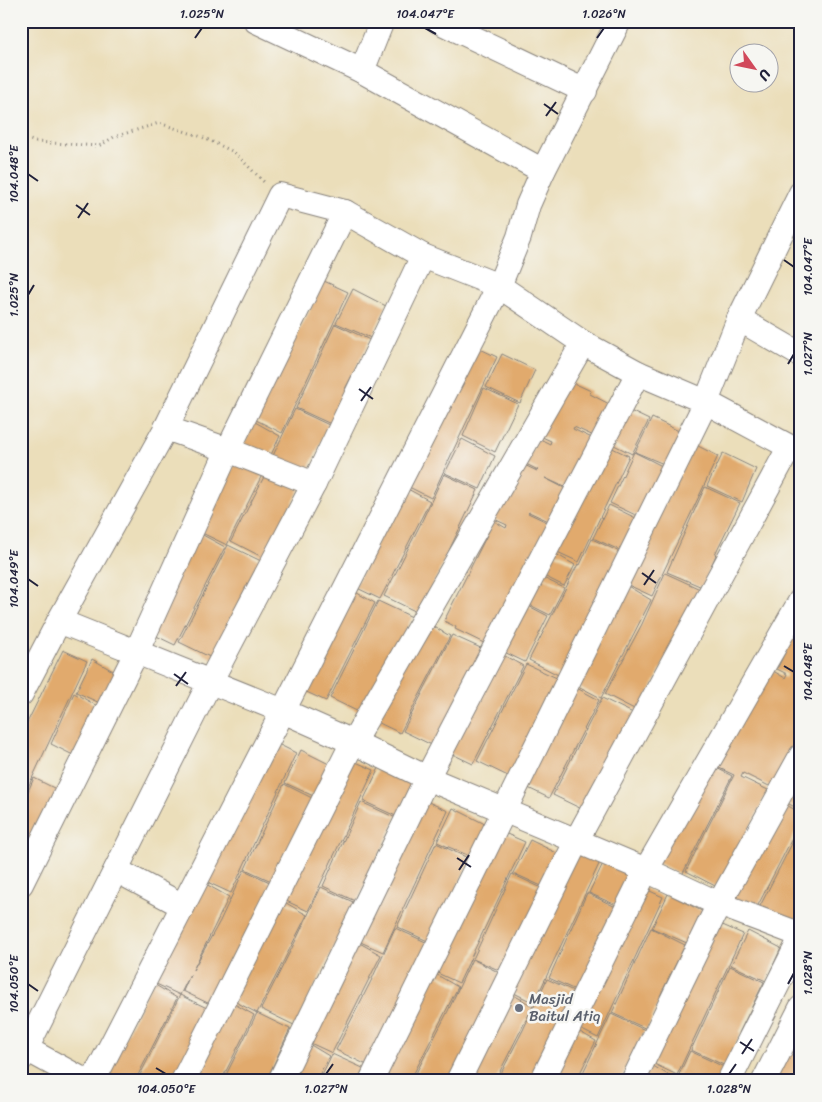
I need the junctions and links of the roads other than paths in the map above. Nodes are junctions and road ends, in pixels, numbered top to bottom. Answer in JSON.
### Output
{"nodes":[{"id":1,"x":256,"y":21,"type":"edge"},
{"id":2,"x":382,"y":21,"type":"edge"},
{"id":3,"x":438,"y":21,"type":"edge"},
{"id":4,"x":616,"y":22,"type":"edge"},
{"id":5,"x":362,"y":71,"type":"junction"},
{"id":6,"x":585,"y":92,"type":"junction"},
{"id":7,"x":543,"y":171,"type":"junction"},
{"id":8,"x":801,"y":194,"type":"edge"},
{"id":9,"x":345,"y":212,"type":"junction"},
{"id":10,"x":423,"y":256,"type":"junction"},
{"id":11,"x":499,"y":286,"type":"junction"},
{"id":12,"x":739,"y":319,"type":"junction"},
{"id":13,"x":583,"y":343,"type":"junction"},
{"id":14,"x":801,"y":354,"type":"edge"},
{"id":15,"x":638,"y":373,"type":"junction"},
{"id":16,"x":706,"y":402,"type":"junction"},
{"id":17,"x":166,"y":428,"type":"junction"},
{"id":18,"x":228,"y":450,"type":"junction"},
{"id":19,"x":795,"y":451,"type":"edge"},
{"id":20,"x":314,"y":484,"type":"junction"},
{"id":21,"x":801,"y":600,"type":"edge"},
{"id":22,"x":60,"y":621,"type":"junction"},
{"id":23,"x":136,"y":653,"type":"junction"},
{"id":24,"x":210,"y":682,"type":"junction"},
{"id":25,"x":21,"y":694,"type":"edge"},
{"id":26,"x":283,"y":711,"type":"junction"},
{"id":27,"x":353,"y":742,"type":"junction"},
{"id":28,"x":801,"y":756,"type":"edge"},
{"id":29,"x":427,"y":778,"type":"junction"},
{"id":30,"x":504,"y":811,"type":"junction"},
{"id":31,"x":577,"y":842,"type":"junction"},
{"id":32,"x":116,"y":870,"type":"junction"},
{"id":33,"x":646,"y":870,"type":"junction"},
{"id":34,"x":21,"y":884,"type":"edge"},
{"id":35,"x":719,"y":904,"type":"junction"},
{"id":36,"x":183,"y":906,"type":"junction"},
{"id":37,"x":801,"y":937,"type":"edge"},
{"id":38,"x":801,"y":1008,"type":"edge"},
{"id":39,"x":23,"y":1051,"type":"edge"},
{"id":40,"x":86,"y":1081,"type":"edge"},
{"id":41,"x":92,"y":1081,"type":"edge"},
{"id":42,"x":183,"y":1081,"type":"edge"},
{"id":43,"x":280,"y":1081,"type":"edge"},
{"id":44,"x":371,"y":1081,"type":"edge"},
{"id":45,"x":458,"y":1081,"type":"edge"},
{"id":46,"x":542,"y":1081,"type":"edge"},
{"id":47,"x":633,"y":1081,"type":"edge"},
{"id":48,"x":729,"y":1081,"type":"edge"},
{"id":49,"x":764,"y":1081,"type":"edge"}],
"edges":[{"from":1,"to":5,"type":"street"},
{"from":2,"to":5,"type":"street"},
{"from":3,"to":6,"type":"street"},
{"from":4,"to":6,"type":"street"},
{"from":5,"to":7,"type":"street"},
{"from":6,"to":7,"type":"street"},
{"from":7,"to":11,"type":"street"},
{"from":8,"to":12,"type":"street"},
{"from":9,"to":10,"type":"street"},
{"from":9,"to":17,"type":"street"},
{"from":9,"to":18,"type":"street"},
{"from":10,"to":11,"type":"street"},
{"from":10,"to":20,"type":"street"},
{"from":11,"to":13,"type":"street"},
{"from":11,"to":26,"type":"street"},
{"from":12,"to":14,"type":"street"},
{"from":12,"to":16,"type":"street"},
{"from":13,"to":15,"type":"street"},
{"from":13,"to":27,"type":"street"},
{"from":15,"to":16,"type":"street"},
{"from":15,"to":29,"type":"street"},
{"from":16,"to":19,"type":"street"},
{"from":16,"to":30,"type":"street"},
{"from":17,"to":18,"type":"street"},
{"from":17,"to":22,"type":"street"},
{"from":18,"to":20,"type":"street"},
{"from":18,"to":23,"type":"street"},
{"from":19,"to":31,"type":"street"},
{"from":20,"to":24,"type":"street"},
{"from":21,"to":33,"type":"street"},
{"from":22,"to":23,"type":"street"},
{"from":22,"to":25,"type":"street"},
{"from":23,"to":24,"type":"street"},
{"from":23,"to":34,"type":"street"},
{"from":24,"to":26,"type":"street"},
{"from":24,"to":32,"type":"street"},
{"from":26,"to":27,"type":"street"},
{"from":26,"to":36,"type":"street"},
{"from":27,"to":29,"type":"street"},
{"from":27,"to":42,"type":"street"},
{"from":28,"to":35,"type":"street"},
{"from":29,"to":30,"type":"street"},
{"from":29,"to":43,"type":"street"},
{"from":30,"to":31,"type":"street"},
{"from":30,"to":44,"type":"street"},
{"from":31,"to":33,"type":"street"},
{"from":31,"to":45,"type":"street"},
{"from":32,"to":36,"type":"street"},
{"from":32,"to":39,"type":"street"},
{"from":33,"to":35,"type":"street"},
{"from":33,"to":46,"type":"street"},
{"from":35,"to":37,"type":"street"},
{"from":35,"to":47,"type":"street"},
{"from":36,"to":41,"type":"street"},
{"from":37,"to":48,"type":"street"},
{"from":38,"to":49,"type":"street"},
{"from":39,"to":40,"type":"street"}]}
